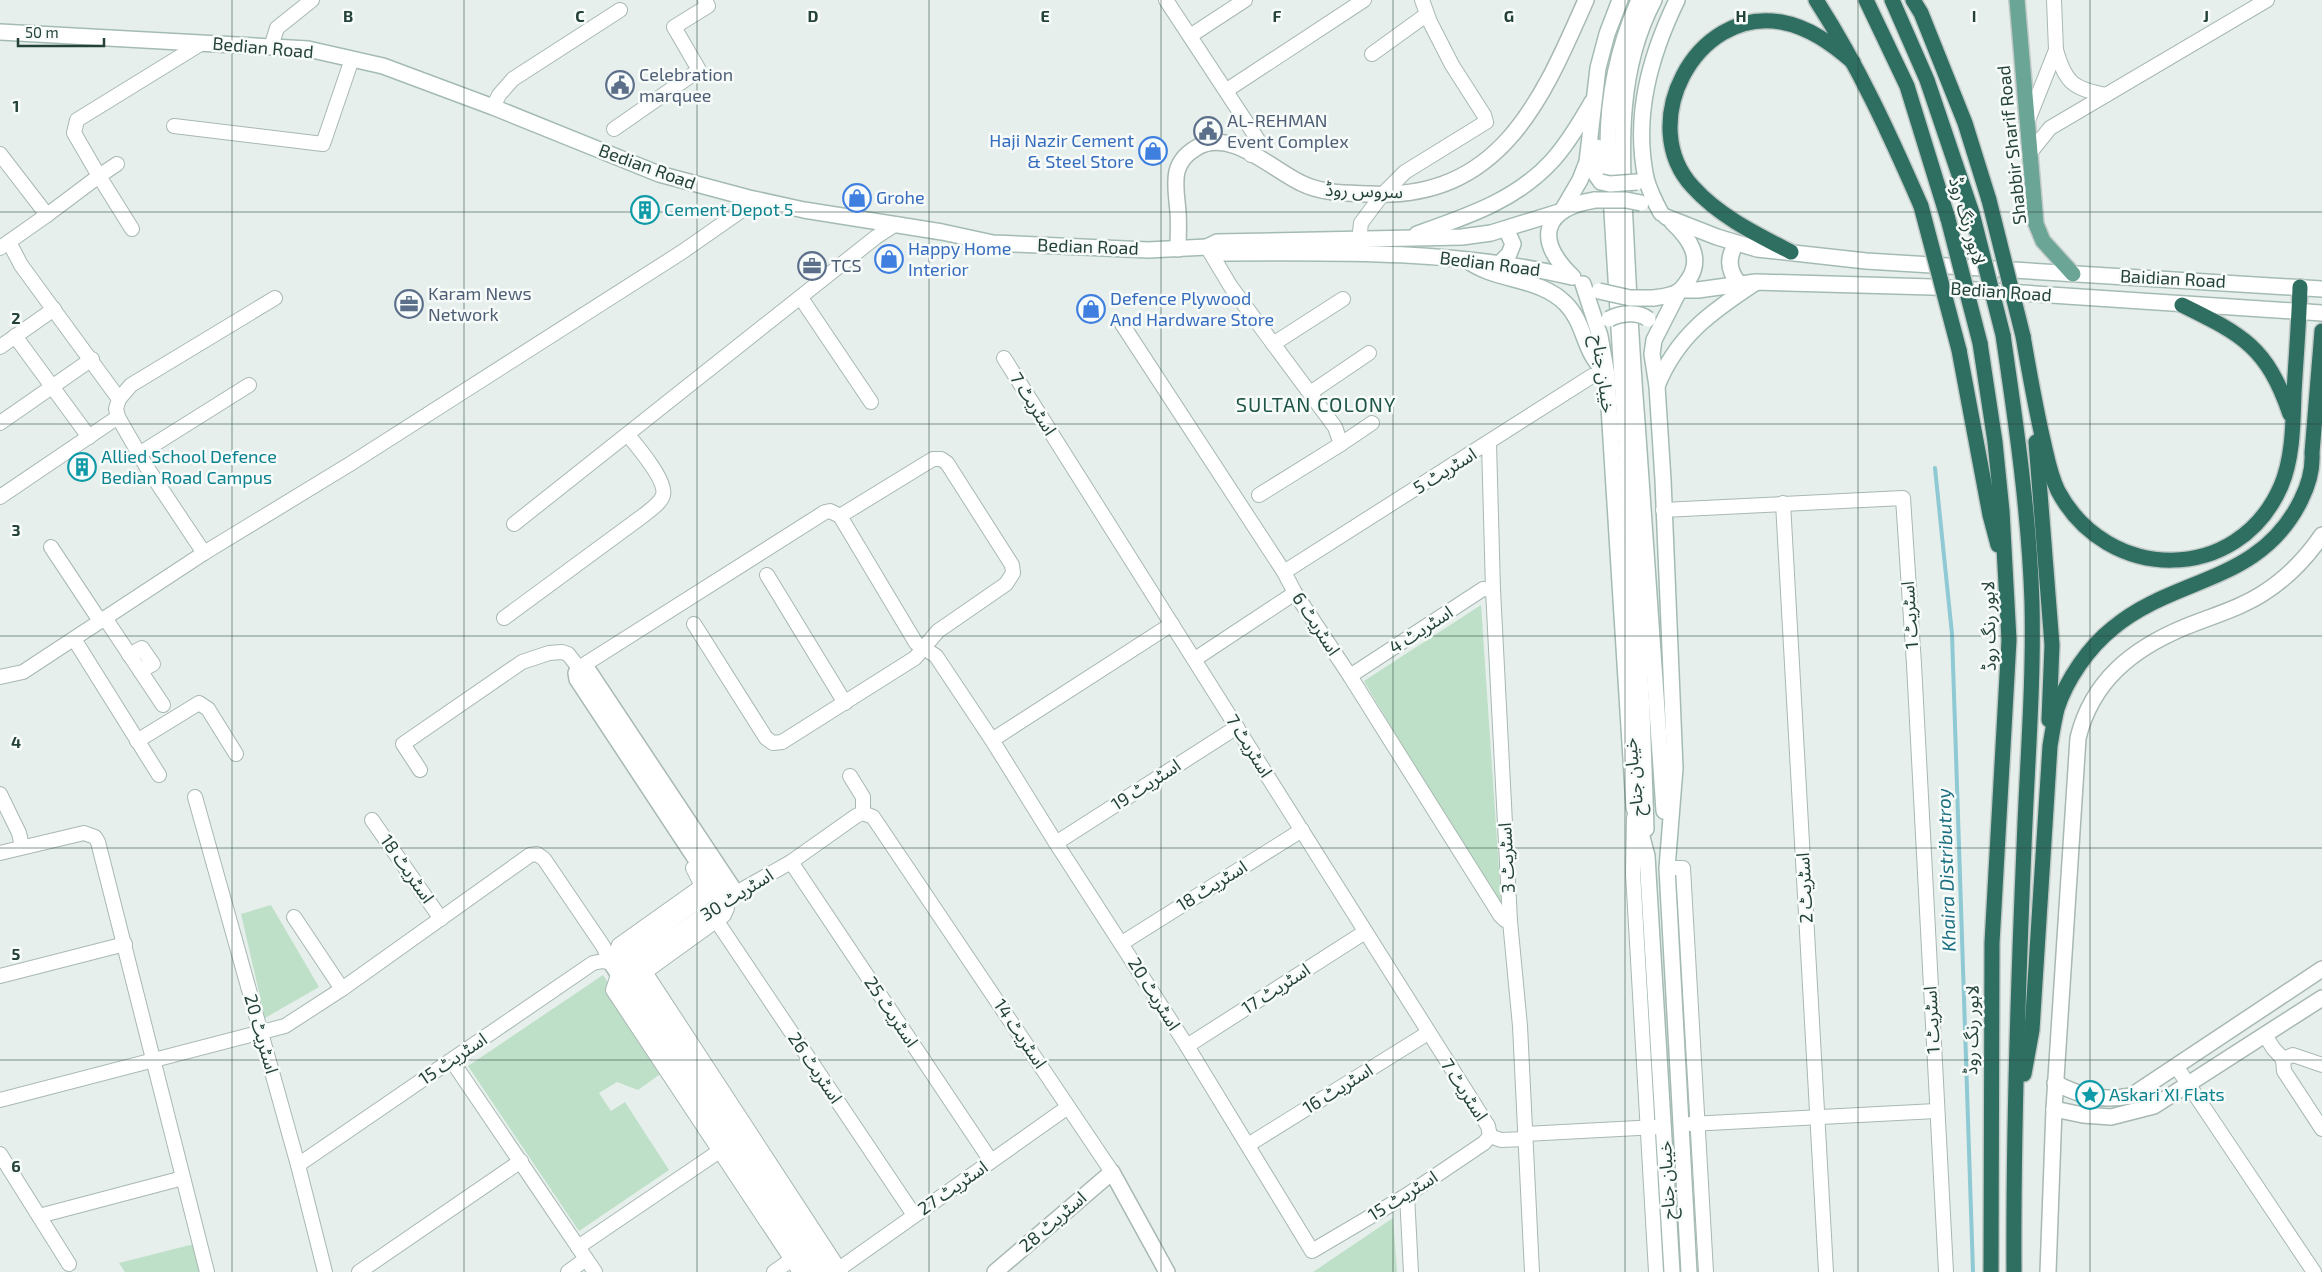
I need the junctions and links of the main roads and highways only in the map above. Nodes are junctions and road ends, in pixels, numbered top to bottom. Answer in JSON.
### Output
{"nodes":[{"id":1,"x":1586,"y":0,"type":"edge"},
{"id":2,"x":1620,"y":0,"type":"edge"},
{"id":3,"x":1638,"y":0,"type":"edge"},
{"id":4,"x":1654,"y":0,"type":"edge"},
{"id":5,"x":1676,"y":0,"type":"edge"},
{"id":6,"x":1816,"y":0,"type":"edge"},
{"id":7,"x":1866,"y":0,"type":"edge"},
{"id":8,"x":1892,"y":0,"type":"edge"},
{"id":9,"x":2017,"y":0,"type":"edge"},
{"id":10,"x":1917,"y":4,"type":"edge"},
{"id":11,"x":0,"y":32,"type":"edge"},
{"id":12,"x":1853,"y":62,"type":"junction"},
{"id":13,"x":1592,"y":102,"type":"junction"},
{"id":14,"x":1644,"y":106,"type":"junction"},
{"id":15,"x":1591,"y":121,"type":"junction"},
{"id":16,"x":1561,"y":211,"type":"junction"},
{"id":17,"x":1663,"y":215,"type":"junction"},
{"id":18,"x":1506,"y":228,"type":"junction"},
{"id":19,"x":1402,"y":239,"type":"junction"},
{"id":20,"x":1736,"y":244,"type":"junction"},
{"id":21,"x":1359,"y":246,"type":"junction"},
{"id":22,"x":1178,"y":249,"type":"junction"},
{"id":23,"x":1791,"y":252,"type":"junction"},
{"id":24,"x":1467,"y":261,"type":"junction"},
{"id":25,"x":1501,"y":262,"type":"junction"},
{"id":26,"x":2025,"y":271,"type":"joint"},
{"id":27,"x":2073,"y":274,"type":"junction"},
{"id":28,"x":1578,"y":280,"type":"junction"},
{"id":29,"x":1756,"y":282,"type":"junction"},
{"id":30,"x":1740,"y":284,"type":"junction"},
{"id":31,"x":2300,"y":287,"type":"junction"},
{"id":32,"x":2322,"y":289,"type":"edge"},
{"id":33,"x":1680,"y":291,"type":"junction"},
{"id":34,"x":2182,"y":305,"type":"junction"},
{"id":35,"x":2299,"y":312,"type":"junction"},
{"id":36,"x":2322,"y":314,"type":"edge"},
{"id":37,"x":2322,"y":331,"type":"edge"},
{"id":38,"x":1654,"y":340,"type":"junction"},
{"id":39,"x":1606,"y":372,"type":"junction"},
{"id":40,"x":1657,"y":386,"type":"junction"},
{"id":41,"x":2035,"y":405,"type":"junction"},
{"id":42,"x":2293,"y":423,"type":"junction"},
{"id":43,"x":2322,"y":449,"type":"edge"},
{"id":44,"x":2313,"y":463,"type":"junction"},
{"id":45,"x":2322,"y":535,"type":"edge"},
{"id":46,"x":2007,"y":581,"type":"junction"},
{"id":47,"x":580,"y":668,"type":"road end"},
{"id":48,"x":2050,"y":746,"type":"junction"},
{"id":49,"x":1647,"y":856,"type":"junction"},
{"id":50,"x":1667,"y":868,"type":"junction"},
{"id":51,"x":619,"y":966,"type":"junction"},
{"id":52,"x":2322,"y":969,"type":"edge"},
{"id":53,"x":2322,"y":998,"type":"edge"},
{"id":54,"x":2055,"y":1083,"type":"junction"},
{"id":55,"x":2054,"y":1109,"type":"junction"},
{"id":56,"x":2014,"y":1125,"type":"junction"},
{"id":57,"x":1112,"y":1172,"type":"joint"},
{"id":58,"x":836,"y":1271,"type":"edge"},
{"id":59,"x":813,"y":1272,"type":"edge"},
{"id":60,"x":995,"y":1272,"type":"edge"},
{"id":61,"x":1167,"y":1272,"type":"edge"},
{"id":62,"x":1672,"y":1272,"type":"edge"},
{"id":63,"x":1689,"y":1272,"type":"edge"},
{"id":64,"x":1991,"y":1272,"type":"edge"},
{"id":65,"x":2014,"y":1272,"type":"edge"},
{"id":66,"x":2048,"y":1272,"type":"edge"}],
"edges":[{"from":1,"to":22,"type":"main road","name":"سروس روڈ"},
{"from":2,"to":13,"type":"main road"},
{"from":3,"to":49,"type":"main road"},
{"from":4,"to":50,"type":"main road"},
{"from":5,"to":14,"type":"main road"},
{"from":6,"to":12,"type":"highway"},
{"from":7,"to":46,"type":"highway","name":"لاہور رنگ روڈ","bridge":true},
{"from":8,"to":56,"type":"highway","name":"لاہور رنگ روڈ","bridge":true},
{"from":9,"to":27,"type":"main road","name":"Shabbir Sharif Road"},
{"from":10,"to":41,"type":"highway","bridge":true},
{"from":11,"to":22,"type":"main road","name":"Bedian Road"},
{"from":12,"to":23,"type":"highway"},
{"from":12,"to":46,"type":"highway","bridge":true},
{"from":13,"to":15,"type":"main road"},
{"from":13,"to":19,"type":"main road"},
{"from":14,"to":15,"type":"main road","bridge":true},
{"from":14,"to":17,"type":"main road"},
{"from":15,"to":16,"type":"main road"},
{"from":16,"to":17,"type":"main road","bridge":true},
{"from":16,"to":18,"type":"main road"},
{"from":16,"to":28,"type":"main road"},
{"from":17,"to":20,"type":"main road"},
{"from":17,"to":33,"type":"main road"},
{"from":18,"to":19,"type":"main road"},
{"from":18,"to":25,"type":"main road"},
{"from":19,"to":21,"type":"main road"},
{"from":20,"to":23,"type":"main road"},
{"from":20,"to":30,"type":"main road"},
{"from":21,"to":22,"type":"main road","name":"Bedian Road"},
{"from":21,"to":24,"type":"main road","name":"Bedian Road"},
{"from":23,"to":26,"type":"main road","name":"Bedian Road"},
{"from":24,"to":25,"type":"main road","name":"Bedian Road"},
{"from":24,"to":39,"type":"main road"},
{"from":25,"to":28,"type":"main road","name":"Bedian Road"},
{"from":26,"to":27,"type":"main road","name":"Baidian Road"},
{"from":27,"to":31,"type":"main road","name":"Baidian Road"},
{"from":28,"to":33,"type":"main road","bridge":true},
{"from":28,"to":39,"type":"main road","name":"خیبان جناح"},
{"from":29,"to":30,"type":"main road","name":"Bedian Road"},
{"from":29,"to":34,"type":"main road","name":"Bedian Road"},
{"from":29,"to":40,"type":"main road"},
{"from":30,"to":33,"type":"main road","name":"Bedian Road"},
{"from":31,"to":32,"type":"main road","name":"Baidian Road"},
{"from":31,"to":35,"type":"highway"},
{"from":33,"to":38,"type":"main road","name":"خیبان جناح"},
{"from":34,"to":35,"type":"main road","name":"Bedian Road"},
{"from":34,"to":42,"type":"highway"},
{"from":35,"to":36,"type":"main road","name":"Bedian Road"},
{"from":35,"to":42,"type":"highway"},
{"from":37,"to":44,"type":"highway"},
{"from":38,"to":39,"type":"main road","bridge":true},
{"from":38,"to":40,"type":"main road","name":"خیبان جناح"},
{"from":39,"to":49,"type":"main road","name":"خیبان جناح"},
{"from":40,"to":50,"type":"main road","name":"خیبان جناح"},
{"from":41,"to":42,"type":"highway"},
{"from":41,"to":48,"type":"highway"},
{"from":43,"to":44,"type":"highway"},
{"from":44,"to":48,"type":"highway"},
{"from":45,"to":54,"type":"main road"},
{"from":46,"to":64,"type":"highway","name":"لاہور رنگ روڈ"},
{"from":47,"to":51,"type":"main road","name":"اسٹریٹ 30"},
{"from":48,"to":56,"type":"highway"},
{"from":49,"to":62,"type":"main road","name":"خیبان جناح"},
{"from":50,"to":63,"type":"main road","name":"خیبان جناح"},
{"from":51,"to":58,"type":"main road"},
{"from":51,"to":59,"type":"main road"},
{"from":52,"to":54,"type":"main road"},
{"from":53,"to":55,"type":"main road"},
{"from":54,"to":55,"type":"main road"},
{"from":55,"to":66,"type":"main road"},
{"from":56,"to":65,"type":"highway","name":"لاہور رنگ روڈ"},
{"from":57,"to":60,"type":"main road","name":"اسٹریٹ 28"},
{"from":57,"to":61,"type":"main road","name":"اسٹریٹ 14"}]}
